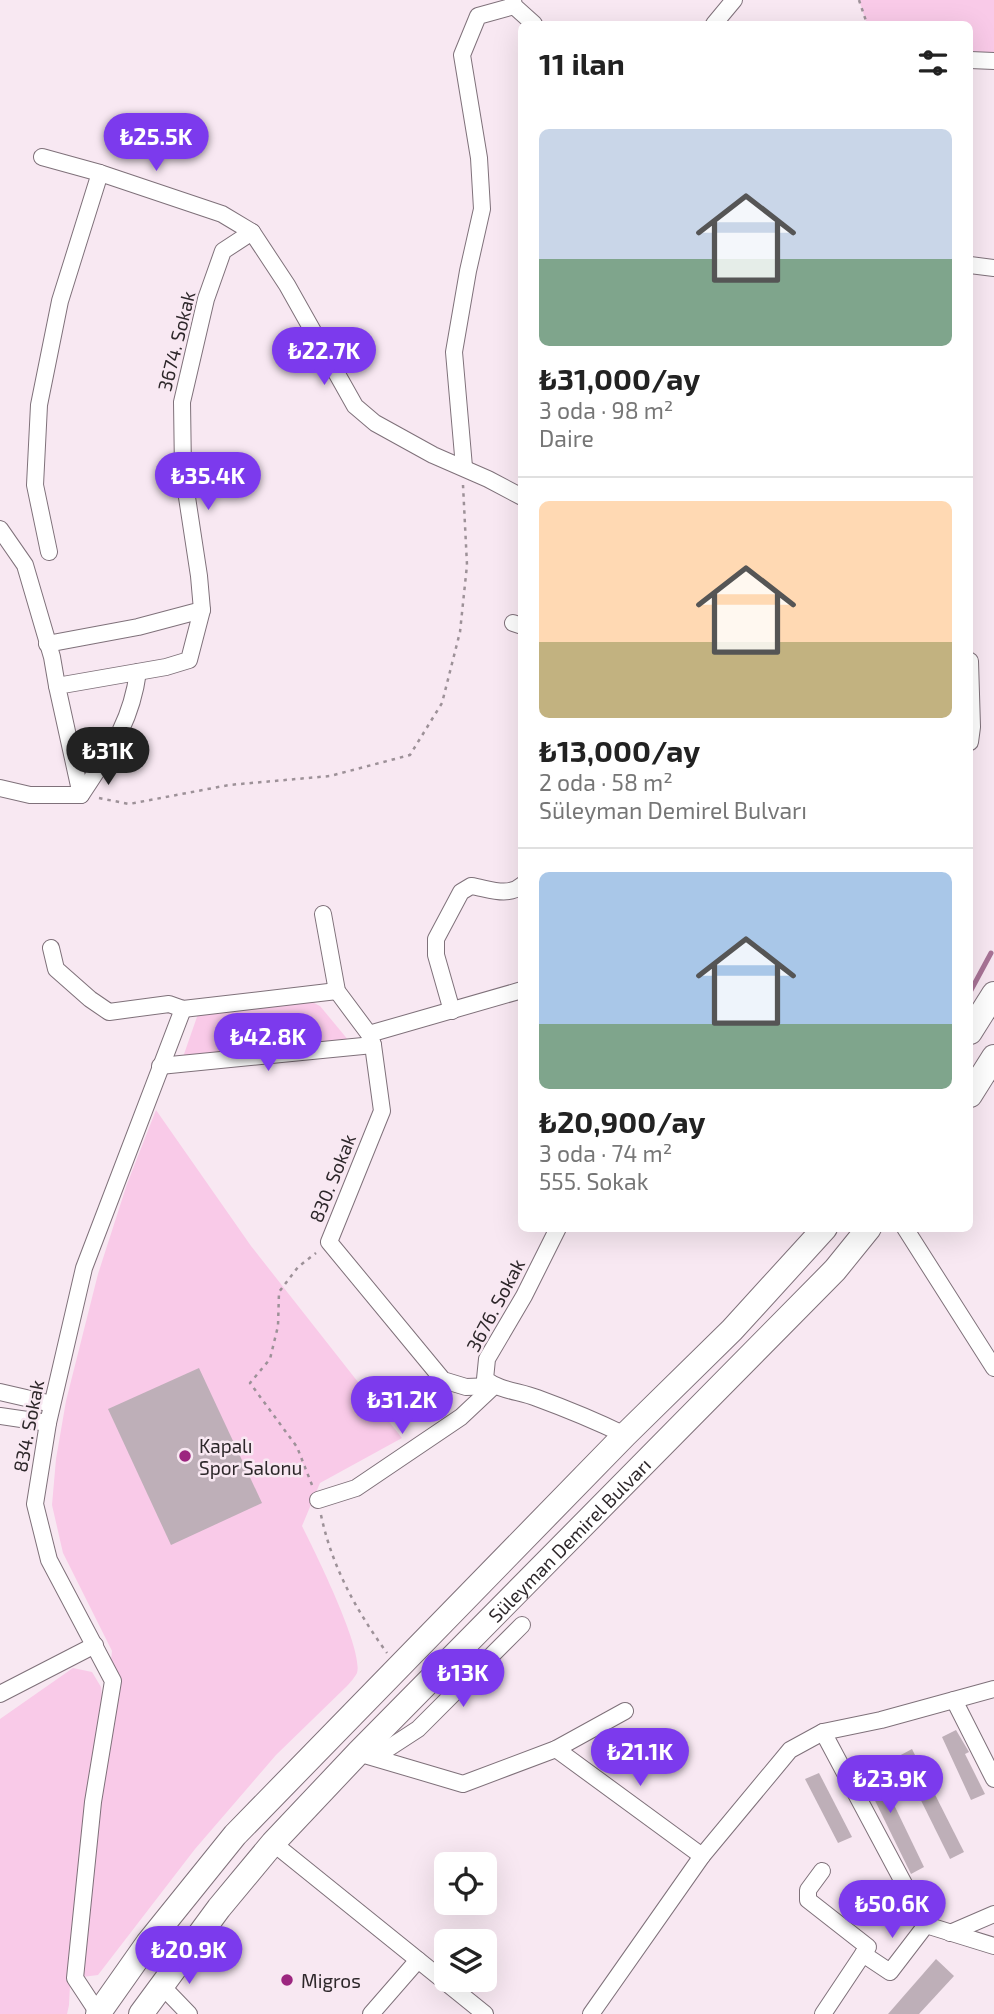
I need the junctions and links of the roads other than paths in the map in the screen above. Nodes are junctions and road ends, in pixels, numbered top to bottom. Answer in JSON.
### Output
{"nodes":[{"id":1,"x":734,"y":0,"type":"edge"},
{"id":2,"x":514,"y":3,"type":"edge"},
{"id":3,"x":531,"y":21,"type":"edge"},
{"id":4,"x":716,"y":21,"type":"edge"},
{"id":5,"x":973,"y":60,"type":"edge"},
{"id":6,"x":994,"y":61,"type":"edge"},
{"id":7,"x":42,"y":157,"type":"dead end"},
{"id":8,"x":100,"y":173,"type":"junction"},
{"id":9,"x":252,"y":232,"type":"junction"},
{"id":10,"x":973,"y":265,"type":"edge"},
{"id":11,"x":994,"y":268,"type":"edge"},
{"id":12,"x":464,"y":467,"type":"junction"},
{"id":13,"x":518,"y":495,"type":"edge"},
{"id":14,"x":2,"y":535,"type":"edge"},
{"id":15,"x":49,"y":552,"type":"dead end"},
{"id":16,"x":202,"y":610,"type":"junction"},
{"id":17,"x":47,"y":644,"type":"junction"},
{"id":18,"x":138,"y":672,"type":"junction"},
{"id":19,"x":57,"y":686,"type":"junction"},
{"id":20,"x":0,"y":789,"type":"edge"},
{"id":21,"x":81,"y":795,"type":"junction"},
{"id":22,"x":518,"y":888,"type":"edge"},
{"id":23,"x":323,"y":914,"type":"dead end"},
{"id":24,"x":51,"y":948,"type":"dead end"},
{"id":25,"x":518,"y":991,"type":"edge"},
{"id":26,"x":337,"y":992,"type":"junction"},
{"id":27,"x":994,"y":994,"type":"edge"},
{"id":28,"x":183,"y":1009,"type":"junction"},
{"id":29,"x":452,"y":1010,"type":"junction"},
{"id":30,"x":973,"y":1027,"type":"edge"},
{"id":31,"x":371,"y":1040,"type":"junction"},
{"id":32,"x":994,"y":1057,"type":"edge"},
{"id":33,"x":160,"y":1066,"type":"junction"},
{"id":34,"x":973,"y":1090,"type":"edge"},
{"id":35,"x":556,"y":1232,"type":"edge"},
{"id":36,"x":816,"y":1232,"type":"edge"},
{"id":37,"x":866,"y":1232,"type":"edge"},
{"id":38,"x":908,"y":1232,"type":"edge"},
{"id":39,"x":994,"y":1368,"type":"edge"},
{"id":40,"x":494,"y":1386,"type":"junction"},
{"id":41,"x":0,"y":1392,"type":"edge"},
{"id":42,"x":52,"y":1404,"type":"junction"},
{"id":43,"x":0,"y":1416,"type":"edge"},
{"id":44,"x":48,"y":1423,"type":"junction"},
{"id":45,"x":625,"y":1435,"type":"junction"},
{"id":46,"x":318,"y":1500,"type":"road end"},
{"id":47,"x":522,"y":1625,"type":"dead end"},
{"id":48,"x":95,"y":1645,"type":"junction"},
{"id":49,"x":994,"y":1689,"type":"edge"},
{"id":50,"x":0,"y":1695,"type":"edge"},
{"id":51,"x":954,"y":1700,"type":"junction"},
{"id":52,"x":625,"y":1711,"type":"dead end"},
{"id":53,"x":823,"y":1732,"type":"junction"},
{"id":54,"x":556,"y":1749,"type":"junction"},
{"id":55,"x":367,"y":1755,"type":"junction"},
{"id":56,"x":994,"y":1779,"type":"edge"},
{"id":57,"x":273,"y":1843,"type":"junction"},
{"id":58,"x":702,"y":1856,"type":"junction"},
{"id":59,"x":822,"y":1871,"type":"dead end"},
{"id":60,"x":994,"y":1914,"type":"edge"},
{"id":61,"x":926,"y":1925,"type":"junction"},
{"id":62,"x":950,"y":1933,"type":"junction"},
{"id":63,"x":994,"y":1947,"type":"edge"},
{"id":64,"x":863,"y":1954,"type":"junction"},
{"id":65,"x":418,"y":1960,"type":"junction"},
{"id":66,"x":162,"y":1984,"type":"junction"},
{"id":67,"x":98,"y":2014,"type":"edge"},
{"id":68,"x":141,"y":2014,"type":"edge"},
{"id":69,"x":189,"y":2014,"type":"edge"},
{"id":70,"x":371,"y":2014,"type":"edge"},
{"id":71,"x":485,"y":2014,"type":"edge"},
{"id":72,"x":591,"y":2014,"type":"edge"},
{"id":73,"x":823,"y":2014,"type":"edge"}],
"edges":[{"from":1,"to":4,"type":"street"},
{"from":2,"to":3,"type":"street"},
{"from":2,"to":12,"type":"street"},
{"from":5,"to":6,"type":"street"},
{"from":7,"to":8,"type":"street"},
{"from":8,"to":9,"type":"street"},
{"from":8,"to":15,"type":"street"},
{"from":9,"to":12,"type":"street"},
{"from":9,"to":16,"type":"street","name":"3674. Sokak"},
{"from":10,"to":11,"type":"street"},
{"from":12,"to":13,"type":"street"},
{"from":14,"to":17,"type":"street"},
{"from":16,"to":17,"type":"street"},
{"from":16,"to":18,"type":"street","name":"3674. Sokak"},
{"from":17,"to":19,"type":"street"},
{"from":18,"to":19,"type":"street"},
{"from":18,"to":21,"type":"street"},
{"from":19,"to":21,"type":"street"},
{"from":20,"to":21,"type":"street"},
{"from":22,"to":29,"type":"street"},
{"from":23,"to":26,"type":"street","name":"830. Sokak"},
{"from":24,"to":28,"type":"street"},
{"from":25,"to":29,"type":"street"},
{"from":26,"to":28,"type":"street"},
{"from":26,"to":31,"type":"street","name":"830. Sokak"},
{"from":27,"to":30,"type":"highway"},
{"from":28,"to":33,"type":"street","name":"834. Sokak"},
{"from":29,"to":31,"type":"street"},
{"from":31,"to":33,"type":"street"},
{"from":31,"to":40,"type":"street","name":"830. Sokak"},
{"from":32,"to":34,"type":"highway"},
{"from":33,"to":42,"type":"street","name":"834. Sokak"},
{"from":35,"to":40,"type":"street","name":"3676. Sokak"},
{"from":36,"to":45,"type":"highway","name":"Süleyman Demirel Bulvarı"},
{"from":37,"to":55,"type":"highway","name":"Süleyman Demirel Bulvarı"},
{"from":38,"to":39,"type":"street"},
{"from":40,"to":45,"type":"street"},
{"from":40,"to":46,"type":"street"},
{"from":41,"to":42,"type":"street"},
{"from":42,"to":44,"type":"street","name":"834. Sokak"},
{"from":43,"to":44,"type":"street"},
{"from":44,"to":48,"type":"street","name":"834. Sokak"},
{"from":45,"to":67,"type":"highway","name":"Süleyman Demirel Bulvarı"},
{"from":47,"to":55,"type":"street"},
{"from":48,"to":50,"type":"street"},
{"from":48,"to":67,"type":"street","name":"834. Sokak"},
{"from":49,"to":51,"type":"street"},
{"from":51,"to":53,"type":"street"},
{"from":51,"to":56,"type":"street"},
{"from":52,"to":54,"type":"street"},
{"from":53,"to":58,"type":"street"},
{"from":53,"to":61,"type":"street"},
{"from":54,"to":55,"type":"street"},
{"from":54,"to":58,"type":"street"},
{"from":55,"to":57,"type":"highway","name":"Süleyman Demirel Bulvarı"},
{"from":57,"to":65,"type":"street"},
{"from":57,"to":66,"type":"highway","name":"Süleyman Demirel Bulvarı"},
{"from":58,"to":72,"type":"street"},
{"from":59,"to":64,"type":"street"},
{"from":60,"to":62,"type":"street"},
{"from":61,"to":62,"type":"street"},
{"from":61,"to":64,"type":"street"},
{"from":62,"to":63,"type":"street"},
{"from":64,"to":73,"type":"street"},
{"from":65,"to":70,"type":"street"},
{"from":65,"to":71,"type":"street"},
{"from":66,"to":68,"type":"highway","name":"Süleyman Demirel Bulvarı"},
{"from":66,"to":69,"type":"street"}]}
